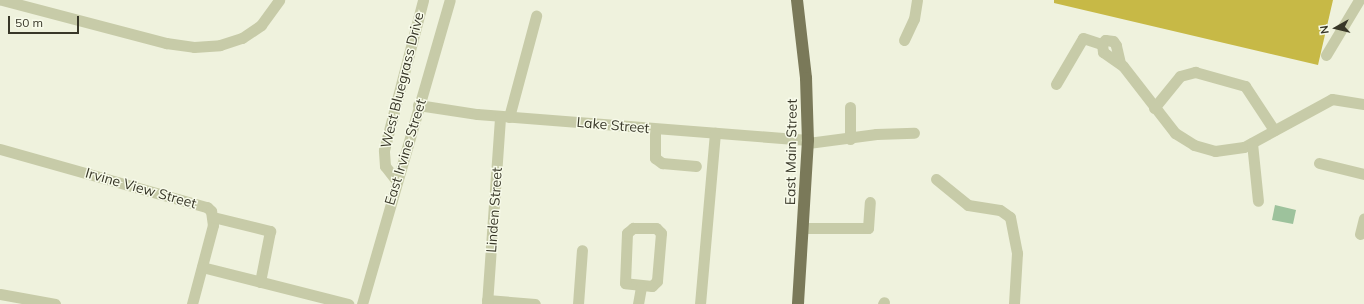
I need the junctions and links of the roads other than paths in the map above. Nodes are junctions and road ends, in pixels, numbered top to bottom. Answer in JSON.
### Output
{"nodes":[{"id":1,"x":2,"y":0,"type":"edge"},
{"id":2,"x":279,"y":0,"type":"edge"},
{"id":3,"x":422,"y":0,"type":"edge"},
{"id":4,"x":450,"y":0,"type":"edge"},
{"id":5,"x":797,"y":0,"type":"edge"},
{"id":6,"x":917,"y":0,"type":"edge"},
{"id":7,"x":1359,"y":0,"type":"edge"},
{"id":8,"x":536,"y":16,"type":"dead end"},
{"id":9,"x":904,"y":40,"type":"dead end"},
{"id":10,"x":1326,"y":55,"type":"dead end"},
{"id":11,"x":1056,"y":84,"type":"dead end"},
{"id":12,"x":1364,"y":104,"type":"edge"},
{"id":13,"x":418,"y":105,"type":"junction"},
{"id":14,"x":850,"y":107,"type":"dead end"},
{"id":15,"x":1154,"y":108,"type":"junction"},
{"id":16,"x":505,"y":117,"type":"junction"},
{"id":17,"x":655,"y":129,"type":"junction"},
{"id":18,"x":1274,"y":130,"type":"junction"},
{"id":19,"x":715,"y":133,"type":"junction"},
{"id":20,"x":914,"y":133,"type":"dead end"},
{"id":21,"x":850,"y":139,"type":"junction"},
{"id":22,"x":808,"y":141,"type":"junction"},
{"id":23,"x":1252,"y":143,"type":"junction"},
{"id":24,"x":0,"y":149,"type":"edge"},
{"id":25,"x":1320,"y":163,"type":"dead end"},
{"id":26,"x":696,"y":166,"type":"dead end"},
{"id":27,"x":1364,"y":174,"type":"edge"},
{"id":28,"x":936,"y":179,"type":"dead end"},
{"id":29,"x":396,"y":180,"type":"junction"},
{"id":30,"x":1258,"y":201,"type":"dead end"},
{"id":31,"x":870,"y":202,"type":"dead end"},
{"id":32,"x":213,"y":217,"type":"junction"},
{"id":33,"x":1364,"y":218,"type":"edge"},
{"id":34,"x":804,"y":228,"type":"junction"},
{"id":35,"x":1360,"y":234,"type":"dead end"},
{"id":36,"x":582,"y":250,"type":"dead end"},
{"id":37,"x":202,"y":267,"type":"junction"},
{"id":38,"x":260,"y":282,"type":"junction"},
{"id":39,"x":641,"y":286,"type":"junction"},
{"id":40,"x":0,"y":294,"type":"edge"},
{"id":41,"x":487,"y":302,"type":"edge"},
{"id":42,"x":55,"y":304,"type":"edge"},
{"id":43,"x":192,"y":304,"type":"edge"},
{"id":44,"x":348,"y":304,"type":"edge"},
{"id":45,"x":362,"y":304,"type":"edge"},
{"id":46,"x":535,"y":304,"type":"edge"},
{"id":47,"x":578,"y":304,"type":"edge"},
{"id":48,"x":638,"y":304,"type":"edge"},
{"id":49,"x":700,"y":304,"type":"edge"},
{"id":50,"x":798,"y":304,"type":"edge"},
{"id":51,"x":1014,"y":304,"type":"edge"}],
"edges":[{"from":1,"to":2,"type":"street"},
{"from":3,"to":29,"type":"street","name":"West Bluegrass Drive"},
{"from":4,"to":13,"type":"street","name":"East Irvine Street"},
{"from":5,"to":22,"type":"main road","name":"East Main Street"},
{"from":6,"to":9,"type":"street"},
{"from":7,"to":10,"type":"street"},
{"from":8,"to":16,"type":"street","name":"Linden Street"},
{"from":11,"to":15,"type":"street"},
{"from":12,"to":18,"type":"street"},
{"from":13,"to":16,"type":"street","name":"Lake Street"},
{"from":13,"to":29,"type":"street","name":"East Irvine Street"},
{"from":14,"to":21,"type":"street"},
{"from":15,"to":18,"type":"street"},
{"from":15,"to":23,"type":"street"},
{"from":16,"to":17,"type":"street","name":"Lake Street"},
{"from":16,"to":41,"type":"street","name":"Linden Street"},
{"from":17,"to":19,"type":"street","name":"Lake Street"},
{"from":17,"to":26,"type":"street"},
{"from":18,"to":23,"type":"street"},
{"from":19,"to":22,"type":"street","name":"Lake Street"},
{"from":19,"to":49,"type":"street"},
{"from":20,"to":21,"type":"street","name":"Lake Street"},
{"from":21,"to":22,"type":"street","name":"Lake Street"},
{"from":22,"to":34,"type":"main road","name":"East Main Street"},
{"from":23,"to":30,"type":"street"},
{"from":24,"to":32,"type":"street","name":"Irvine View Street"},
{"from":25,"to":27,"type":"street"},
{"from":28,"to":51,"type":"street"},
{"from":29,"to":45,"type":"street","name":"East Irvine Street"},
{"from":31,"to":34,"type":"street"},
{"from":32,"to":37,"type":"street","name":"Irvine View Street"},
{"from":32,"to":38,"type":"street"},
{"from":33,"to":35,"type":"street"},
{"from":34,"to":50,"type":"main road","name":"East Main Street"},
{"from":36,"to":47,"type":"street"},
{"from":37,"to":38,"type":"street"},
{"from":37,"to":43,"type":"street","name":"Irvine View Street"},
{"from":38,"to":44,"type":"street"},
{"from":39,"to":39,"type":"street"},
{"from":39,"to":48,"type":"street"},
{"from":40,"to":42,"type":"street"},
{"from":41,"to":46,"type":"street"}]}
